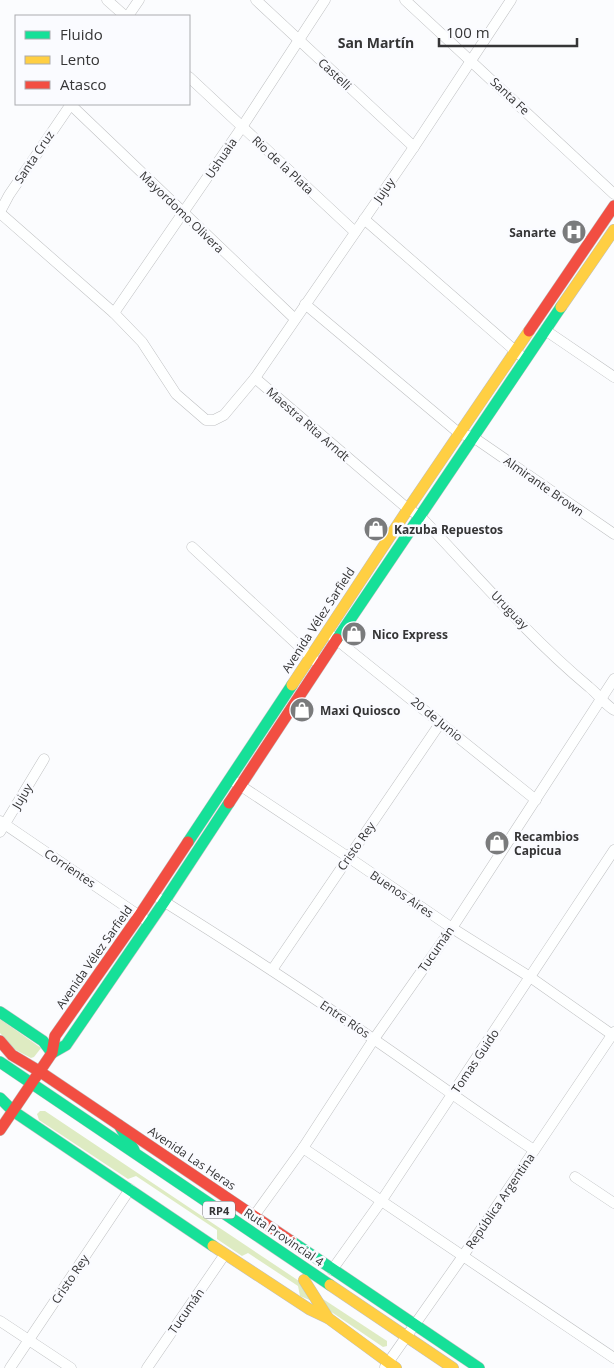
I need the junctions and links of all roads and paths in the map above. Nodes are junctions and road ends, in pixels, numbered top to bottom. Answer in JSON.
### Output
{"nodes":[{"id":1,"x":107,"y":0,"type":"edge"},
{"id":2,"x":139,"y":0,"type":"edge"},
{"id":3,"x":256,"y":0,"type":"edge"},
{"id":4,"x":325,"y":0,"type":"edge"},
{"id":5,"x":405,"y":0,"type":"edge"},
{"id":6,"x":511,"y":0,"type":"edge"},
{"id":7,"x":126,"y":15,"type":"edge"},
{"id":8,"x":128,"y":15,"type":"edge"},
{"id":9,"x":299,"y":41,"type":"junction"},
{"id":10,"x":471,"y":60,"type":"junction"},
{"id":11,"x":190,"y":78,"type":"edge"},
{"id":12,"x":70,"y":105,"type":"edge"},
{"id":13,"x":72,"y":105,"type":"edge"},
{"id":14,"x":242,"y":127,"type":"junction"},
{"id":15,"x":414,"y":147,"type":"junction"},
{"id":16,"x":614,"y":194,"type":"edge"},
{"id":17,"x":614,"y":206,"type":"edge"},
{"id":18,"x":0,"y":213,"type":"edge"},
{"id":19,"x":183,"y":213,"type":"junction"},
{"id":20,"x":364,"y":219,"type":"junction"},
{"id":21,"x":355,"y":232,"type":"junction"},
{"id":22,"x":612,"y":238,"type":"edge"},
{"id":23,"x":305,"y":304,"type":"junction"},
{"id":24,"x":114,"y":313,"type":"junction"},
{"id":25,"x":295,"y":319,"type":"junction"},
{"id":26,"x":545,"y":330,"type":"junction"},
{"id":27,"x":514,"y":351,"type":"junction"},
{"id":28,"x":526,"y":360,"type":"junction"},
{"id":29,"x":614,"y":377,"type":"edge"},
{"id":30,"x":255,"y":378,"type":"junction"},
{"id":31,"x":460,"y":434,"type":"junction"},
{"id":32,"x":473,"y":437,"type":"junction"},
{"id":33,"x":408,"y":509,"type":"junction"},
{"id":34,"x":420,"y":516,"type":"junction"},
{"id":35,"x":614,"y":534,"type":"edge"},
{"id":36,"x":192,"y":547,"type":"dead end"},
{"id":37,"x":327,"y":632,"type":"junction"},
{"id":38,"x":337,"y":639,"type":"junction"},
{"id":39,"x":315,"y":661,"type":"junction"},
{"id":40,"x":614,"y":679,"type":"edge"},
{"id":41,"x":601,"y":699,"type":"junction"},
{"id":42,"x":614,"y":710,"type":"edge"},
{"id":43,"x":441,"y":722,"type":"junction"},
{"id":44,"x":44,"y":760,"type":"dead end"},
{"id":45,"x":234,"y":782,"type":"junction"},
{"id":46,"x":536,"y":800,"type":"junction"},
{"id":47,"x":2,"y":826,"type":"edge"},
{"id":48,"x":614,"y":850,"type":"edge"},
{"id":49,"x":348,"y":857,"type":"junction"},
{"id":50,"x":152,"y":895,"type":"junction"},
{"id":51,"x":164,"y":902,"type":"junction"},
{"id":52,"x":139,"y":916,"type":"junction"},
{"id":53,"x":150,"y":923,"type":"junction"},
{"id":54,"x":452,"y":928,"type":"junction"},
{"id":55,"x":272,"y":970,"type":"junction"},
{"id":56,"x":530,"y":977,"type":"junction"},
{"id":57,"x":0,"y":1012,"type":"edge"},
{"id":58,"x":613,"y":1034,"type":"edge"},
{"id":59,"x":374,"y":1038,"type":"junction"},
{"id":60,"x":0,"y":1040,"type":"edge"},
{"id":61,"x":52,"y":1053,"type":"junction"},
{"id":62,"x":0,"y":1062,"type":"edge"},
{"id":63,"x":39,"y":1072,"type":"junction"},
{"id":64,"x":0,"y":1074,"type":"edge"},
{"id":65,"x":29,"y":1088,"type":"junction"},
{"id":66,"x":452,"y":1095,"type":"junction"},
{"id":67,"x":0,"y":1098,"type":"edge"},
{"id":68,"x":13,"y":1111,"type":"junction"},
{"id":69,"x":119,"y":1125,"type":"junction"},
{"id":70,"x":0,"y":1130,"type":"edge"},
{"id":71,"x":304,"y":1148,"type":"junction"},
{"id":72,"x":534,"y":1150,"type":"junction"},
{"id":73,"x":136,"y":1154,"type":"junction"},
{"id":74,"x":575,"y":1177,"type":"dead end"},
{"id":75,"x":130,"y":1189,"type":"junction"},
{"id":76,"x":382,"y":1200,"type":"junction"},
{"id":77,"x":614,"y":1203,"type":"edge"},
{"id":78,"x":254,"y":1216,"type":"junction"},
{"id":79,"x":225,"y":1254,"type":"junction"},
{"id":80,"x":463,"y":1256,"type":"junction"},
{"id":81,"x":332,"y":1270,"type":"junction"},
{"id":82,"x":304,"y":1280,"type":"junction"},
{"id":83,"x":328,"y":1318,"type":"junction"},
{"id":84,"x":0,"y":1321,"type":"edge"},
{"id":85,"x":415,"y":1325,"type":"junction"},
{"id":86,"x":28,"y":1340,"type":"junction"},
{"id":87,"x":403,"y":1341,"type":"junction"},
{"id":88,"x":614,"y":1358,"type":"edge"},
{"id":89,"x":389,"y":1366,"type":"edge"},
{"id":90,"x":10,"y":1368,"type":"edge"},
{"id":91,"x":72,"y":1368,"type":"edge"},
{"id":92,"x":147,"y":1368,"type":"edge"},
{"id":93,"x":434,"y":1368,"type":"edge"},
{"id":94,"x":453,"y":1368,"type":"edge"},
{"id":95,"x":479,"y":1368,"type":"edge"}],
"edges":[{"from":1,"to":7,"type":"street"},
{"from":2,"to":8,"type":"street"},
{"from":3,"to":9,"type":"street","name":"Castelli"},
{"from":4,"to":9,"type":"street","name":"Ushuaia"},
{"from":5,"to":10,"type":"street","name":"Santa Fe"},
{"from":6,"to":10,"type":"street","name":"Jujuy"},
{"from":9,"to":14,"type":"street","name":"Ushuaia"},
{"from":9,"to":15,"type":"street","name":"Castelli"},
{"from":10,"to":15,"type":"street","name":"Jujuy"},
{"from":10,"to":16,"type":"street","name":"Santa Fe"},
{"from":11,"to":14,"type":"street","name":"Rio de la Plata"},
{"from":12,"to":18,"type":"street","name":"Santa Cruz"},
{"from":13,"to":19,"type":"street","name":"Mayordomo Olivera"},
{"from":14,"to":19,"type":"street","name":"Ushuaia"},
{"from":14,"to":21,"type":"street","name":"Rio de la Plata"},
{"from":15,"to":20,"type":"street","name":"Jujuy"},
{"from":17,"to":27,"type":"main road","name":"Avenida Vélez Sarfield"},
{"from":18,"to":24,"type":"street","name":"Maestra Rita Arndt"},
{"from":19,"to":24,"type":"street","name":"Ushuaia"},
{"from":19,"to":25,"type":"street","name":"Mayordomo Olivera"},
{"from":20,"to":21,"type":"street","name":"Jujuy"},
{"from":20,"to":27,"type":"street"},
{"from":21,"to":23,"type":"street","name":"Jujuy"},
{"from":22,"to":26,"type":"main road","name":"Avenida Vélez Sarfield"},
{"from":23,"to":25,"type":"street","name":"Jujuy"},
{"from":23,"to":31,"type":"street"},
{"from":24,"to":30,"type":"street","name":"Maestra Rita Arndt"},
{"from":25,"to":30,"type":"street","name":"Jujuy"},
{"from":26,"to":28,"type":"main road","name":"Avenida Vélez Sarfield"},
{"from":26,"to":29,"type":"street"},
{"from":27,"to":28,"type":"street"},
{"from":27,"to":31,"type":"main road","name":"Avenida Vélez Sarfield"},
{"from":28,"to":32,"type":"main road","name":"Avenida Vélez Sarfield"},
{"from":30,"to":33,"type":"street","name":"Maestra Rita Arndt"},
{"from":31,"to":32,"type":"street"},
{"from":31,"to":33,"type":"main road","name":"Avenida Vélez Sarfield"},
{"from":32,"to":34,"type":"main road","name":"Avenida Vélez Sarfield"},
{"from":32,"to":35,"type":"street","name":"Almirante Brown"},
{"from":33,"to":34,"type":"street","name":"Uruguay"},
{"from":33,"to":37,"type":"main road","name":"Avenida Vélez Sarfield"},
{"from":34,"to":38,"type":"main road","name":"Avenida Vélez Sarfield"},
{"from":34,"to":41,"type":"street","name":"Uruguay"},
{"from":36,"to":39,"type":"street"},
{"from":37,"to":38,"type":"street","name":"20 de Junio"},
{"from":37,"to":39,"type":"main road","name":"Avenida Vélez Sarfield"},
{"from":38,"to":39,"type":"main road","name":"Avenida Vélez Sarfield"},
{"from":38,"to":43,"type":"street","name":"20 de Junio"},
{"from":39,"to":45,"type":"main road","name":"Avenida Vélez Sarfield"},
{"from":40,"to":41,"type":"street","name":"Tucumán"},
{"from":41,"to":42,"type":"street","name":"Uruguay"},
{"from":41,"to":46,"type":"street","name":"Tucumán"},
{"from":43,"to":46,"type":"street","name":"20 de Junio"},
{"from":43,"to":49,"type":"street","name":"Cristo Rey"},
{"from":44,"to":47,"type":"street","name":"Jujuy"},
{"from":45,"to":49,"type":"street","name":"Buenos Aires"},
{"from":45,"to":50,"type":"main road","name":"Avenida Vélez Sarfield"},
{"from":45,"to":51,"type":"main road","name":"Avenida Vélez Sarfield"},
{"from":46,"to":54,"type":"street","name":"Tucumán"},
{"from":47,"to":52,"type":"street","name":"Corrientes"},
{"from":48,"to":56,"type":"street","name":"Tomas Guido"},
{"from":49,"to":54,"type":"street","name":"Buenos Aires"},
{"from":49,"to":55,"type":"street","name":"Cristo Rey"},
{"from":50,"to":51,"type":"street","name":"Entre Ríos"},
{"from":50,"to":52,"type":"main road","name":"Avenida Vélez Sarfield"},
{"from":51,"to":53,"type":"main road","name":"Avenida Vélez Sarfield"},
{"from":51,"to":55,"type":"street","name":"Entre Ríos"},
{"from":52,"to":53,"type":"street","name":"Corrientes"},
{"from":52,"to":61,"type":"main road","name":"Avenida Vélez Sarfield"},
{"from":53,"to":61,"type":"main road","name":"Avenida Vélez Sarfield"},
{"from":54,"to":56,"type":"street","name":"Buenos Aires"},
{"from":54,"to":59,"type":"street","name":"Tucumán"},
{"from":55,"to":59,"type":"street","name":"Entre Ríos"},
{"from":56,"to":58,"type":"street","name":"Buenos Aires"},
{"from":56,"to":66,"type":"street","name":"Tomas Guido"},
{"from":57,"to":61,"type":"main road"},
{"from":58,"to":72,"type":"street","name":"República Argentina"},
{"from":59,"to":66,"type":"street","name":"Entre Ríos"},
{"from":59,"to":71,"type":"street","name":"Tucumán"},
{"from":60,"to":63,"type":"main road","name":"Avenida Las Heras"},
{"from":61,"to":63,"type":"main road","name":"Avenida Vélez Sarfield"},
{"from":62,"to":65,"type":"main road","name":"Ruta Provincial 4","number":"RP4"},
{"from":63,"to":65,"type":"main road","name":"Avenida Vélez Sarfield"},
{"from":63,"to":69,"type":"main road","name":"Avenida Las Heras"},
{"from":64,"to":65,"type":"main road","name":"Ruta Provincial 4","number":"RP4"},
{"from":65,"to":68,"type":"main road","name":"Avenida Vélez Sarfield"},
{"from":65,"to":73,"type":"main road","name":"Ruta Provincial 4","number":"RP4"},
{"from":65,"to":82,"type":"main road","name":"Ruta Provincial 4","number":"RP4"},
{"from":66,"to":72,"type":"street","name":"Entre Ríos"},
{"from":66,"to":76,"type":"street","name":"Tomas Guido"},
{"from":67,"to":68,"type":"main road"},
{"from":68,"to":70,"type":"main road","name":"Avenida Vélez Sarfield"},
{"from":68,"to":75,"type":"main road"},
{"from":69,"to":73,"type":"main road"},
{"from":69,"to":78,"type":"main road","name":"Avenida Las Heras"},
{"from":71,"to":76,"type":"street"},
{"from":71,"to":78,"type":"street","name":"Tucumán"},
{"from":72,"to":80,"type":"street","name":"República Argentina"},
{"from":73,"to":87,"type":"main road","name":"Ruta Provincial 4","number":"RP4"},
{"from":74,"to":77,"type":"street"},
{"from":75,"to":79,"type":"main road"},
{"from":75,"to":86,"type":"street","name":"Cristo Rey"},
{"from":76,"to":80,"type":"street"},
{"from":76,"to":81,"type":"street","name":"Tomas Guido"},
{"from":78,"to":81,"type":"main road","name":"Avenida Las Heras"},
{"from":79,"to":83,"type":"main road"},
{"from":79,"to":92,"type":"street","name":"Tucumán"},
{"from":80,"to":85,"type":"street","name":"República Argentina"},
{"from":80,"to":88,"type":"street"},
{"from":81,"to":85,"type":"main road","name":"Avenida Las Heras"},
{"from":82,"to":83,"type":"main road"},
{"from":82,"to":87,"type":"main road","name":"Ruta Provincial 4","number":"RP4"},
{"from":83,"to":89,"type":"main road"},
{"from":84,"to":86,"type":"street"},
{"from":85,"to":87,"type":"street","name":"República Argentina"},
{"from":85,"to":95,"type":"main road","name":"Avenida Las Heras"},
{"from":86,"to":90,"type":"street","name":"Cristo Rey"},
{"from":86,"to":91,"type":"street"},
{"from":87,"to":89,"type":"street","name":"República Argentina"},
{"from":87,"to":93,"type":"main road","name":"Ruta Provincial 4","number":"RP4"},
{"from":87,"to":94,"type":"main road","name":"Ruta Provincial 4","number":"RP4"}]}
